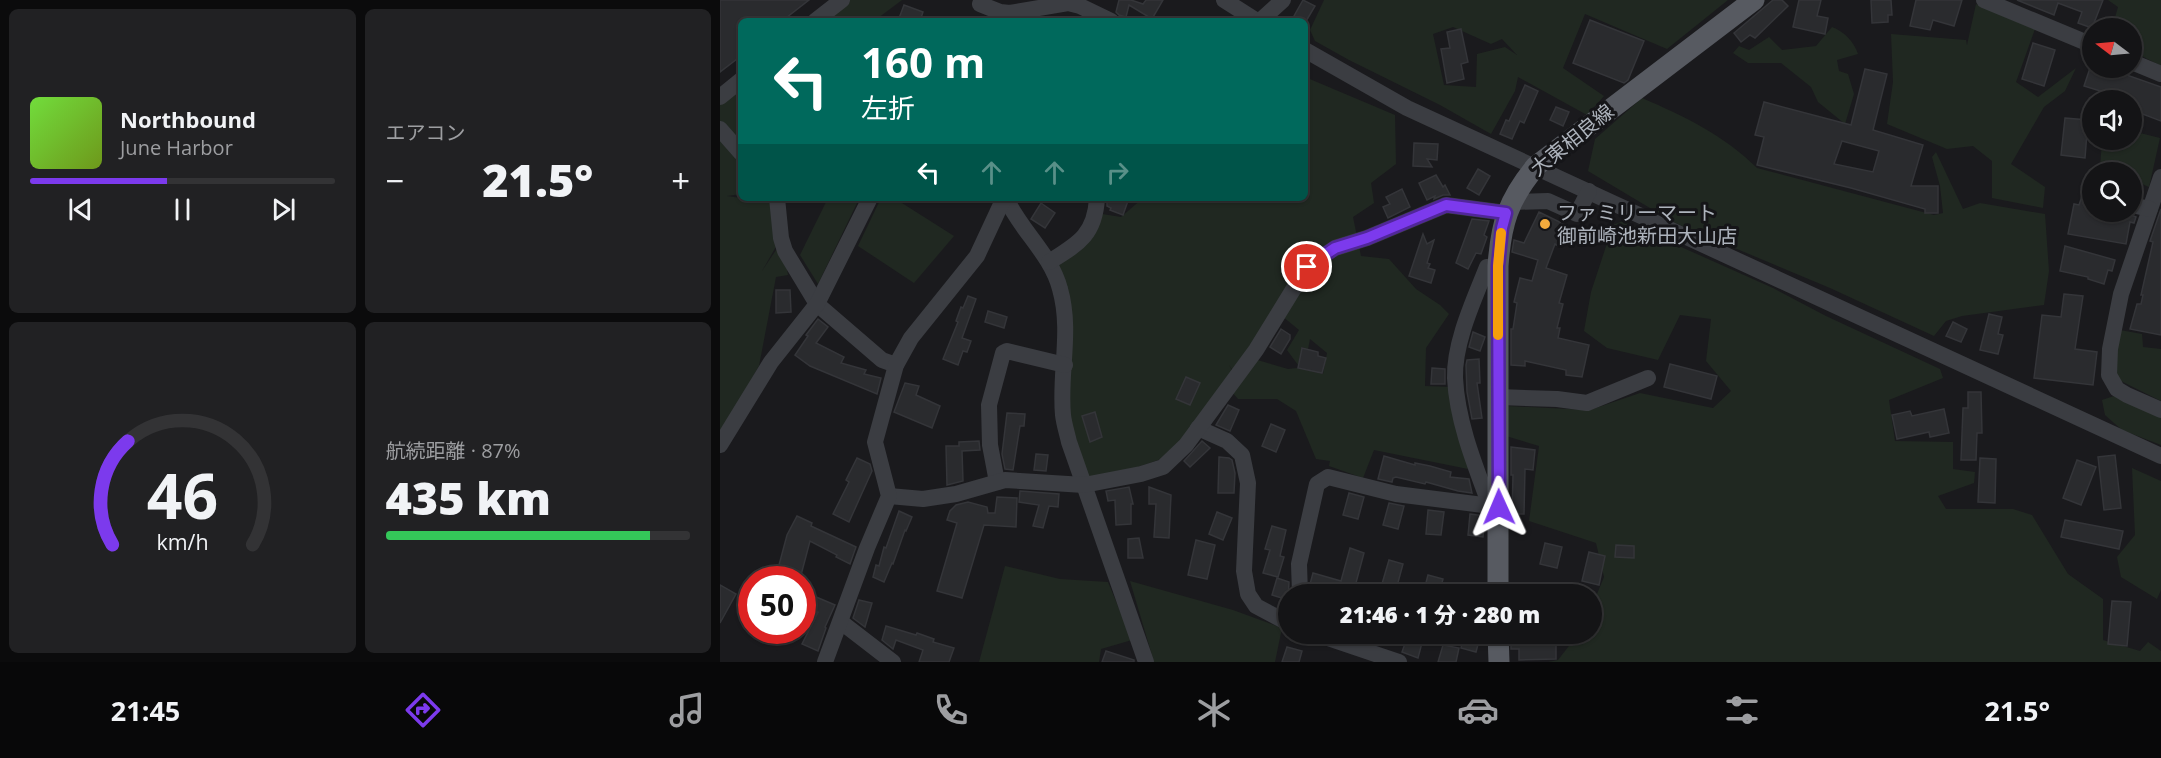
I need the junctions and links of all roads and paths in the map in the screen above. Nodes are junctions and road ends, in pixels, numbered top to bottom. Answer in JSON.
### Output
{"nodes":[{"id":1,"x":842,"y":0,"type":"edge"},
{"id":2,"x":1224,"y":0,"type":"edge"},
{"id":3,"x":1283,"y":0,"type":"edge"},
{"id":4,"x":1754,"y":0,"type":"edge"},
{"id":5,"x":1984,"y":0,"type":"edge"},
{"id":6,"x":981,"y":2,"type":"edge"},
{"id":7,"x":819,"y":18,"type":"edge"},
{"id":8,"x":978,"y":18,"type":"edge"},
{"id":9,"x":1105,"y":18,"type":"edge"},
{"id":10,"x":1247,"y":18,"type":"edge"},
{"id":11,"x":1250,"y":18,"type":"edge"},
{"id":12,"x":2082,"y":41,"type":"edge"},
{"id":13,"x":1308,"y":52,"type":"edge"},
{"id":14,"x":2142,"y":66,"type":"edge"},
{"id":15,"x":2161,"y":74,"type":"edge"},
{"id":16,"x":738,"y":82,"type":"edge"},
{"id":17,"x":720,"y":96,"type":"edge"},
{"id":18,"x":720,"y":129,"type":"edge"},
{"id":19,"x":738,"y":150,"type":"edge"},
{"id":20,"x":1536,"y":166,"type":"junction"},
{"id":21,"x":2161,"y":177,"type":"edge"},
{"id":22,"x":1589,"y":191,"type":"junction"},
{"id":23,"x":777,"y":201,"type":"edge"},
{"id":24,"x":868,"y":201,"type":"edge"},
{"id":25,"x":1004,"y":201,"type":"edge"},
{"id":26,"x":1006,"y":201,"type":"edge"},
{"id":27,"x":1097,"y":201,"type":"edge"},
{"id":28,"x":2142,"y":207,"type":"edge"},
{"id":29,"x":1509,"y":208,"type":"junction"},
{"id":30,"x":2150,"y":209,"type":"junction"},
{"id":31,"x":1049,"y":262,"type":"junction"},
{"id":32,"x":1498,"y":266,"type":"junction"},
{"id":33,"x":817,"y":304,"type":"junction"},
{"id":34,"x":1065,"y":365,"type":"junction"},
{"id":35,"x":896,"y":366,"type":"junction"},
{"id":36,"x":1648,"y":378,"type":"dead end"},
{"id":37,"x":1498,"y":397,"type":"junction"},
{"id":38,"x":2161,"y":410,"type":"edge"},
{"id":39,"x":1198,"y":428,"type":"junction"},
{"id":40,"x":720,"y":445,"type":"edge"},
{"id":41,"x":2161,"y":456,"type":"edge"},
{"id":42,"x":997,"y":482,"type":"junction"},
{"id":43,"x":1084,"y":485,"type":"junction"},
{"id":44,"x":889,"y":496,"type":"junction"},
{"id":45,"x":1499,"y":502,"type":"junction"},
{"id":46,"x":1300,"y":584,"type":"edge"},
{"id":47,"x":1498,"y":584,"type":"edge"},
{"id":48,"x":1278,"y":618,"type":"edge"},
{"id":49,"x":841,"y":622,"type":"junction"},
{"id":50,"x":1346,"y":644,"type":"edge"},
{"id":51,"x":1498,"y":644,"type":"edge"},
{"id":52,"x":825,"y":662,"type":"edge"},
{"id":53,"x":893,"y":662,"type":"edge"},
{"id":54,"x":1146,"y":662,"type":"edge"},
{"id":55,"x":1399,"y":662,"type":"edge"},
{"id":56,"x":1499,"y":662,"type":"edge"}],
"edges":[{"from":1,"to":7,"type":"street"},
{"from":2,"to":10,"type":"street"},
{"from":3,"to":11,"type":"street"},
{"from":4,"to":20,"type":"main road","name":"大東相良線"},
{"from":5,"to":12,"type":"street"},
{"from":6,"to":8,"type":"street"},
{"from":6,"to":9,"type":"street"},
{"from":13,"to":20,"type":"street"},
{"from":14,"to":15,"type":"street"},
{"from":16,"to":17,"type":"street"},
{"from":18,"to":19,"type":"street"},
{"from":20,"to":22,"type":"street"},
{"from":20,"to":29,"type":"main road","name":"大東相良線"},
{"from":21,"to":30,"type":"street"},
{"from":22,"to":29,"type":"street"},
{"from":22,"to":41,"type":"street"},
{"from":23,"to":33,"type":"street"},
{"from":24,"to":33,"type":"street"},
{"from":25,"to":35,"type":"street"},
{"from":26,"to":31,"type":"street"},
{"from":27,"to":31,"type":"street"},
{"from":28,"to":30,"type":"street"},
{"from":29,"to":32,"type":"main road","name":"大東相良線"},
{"from":29,"to":39,"type":"street"},
{"from":30,"to":38,"type":"street"},
{"from":31,"to":34,"type":"street"},
{"from":32,"to":37,"type":"main road","name":"大東相良線"},
{"from":32,"to":45,"type":"street"},
{"from":33,"to":35,"type":"street"},
{"from":33,"to":40,"type":"street"},
{"from":34,"to":42,"type":"street"},
{"from":34,"to":43,"type":"street"},
{"from":35,"to":44,"type":"street"},
{"from":36,"to":37,"type":"street"},
{"from":37,"to":45,"type":"main road","name":"大東相良線"},
{"from":39,"to":43,"type":"street"},
{"from":39,"to":48,"type":"street"},
{"from":42,"to":43,"type":"street"},
{"from":42,"to":44,"type":"street"},
{"from":43,"to":54,"type":"street"},
{"from":44,"to":49,"type":"street"},
{"from":45,"to":46,"type":"street"},
{"from":45,"to":47,"type":"main road","name":"大東相良線"},
{"from":49,"to":52,"type":"street"},
{"from":49,"to":53,"type":"street"},
{"from":50,"to":55,"type":"street"},
{"from":51,"to":56,"type":"main road"}]}
